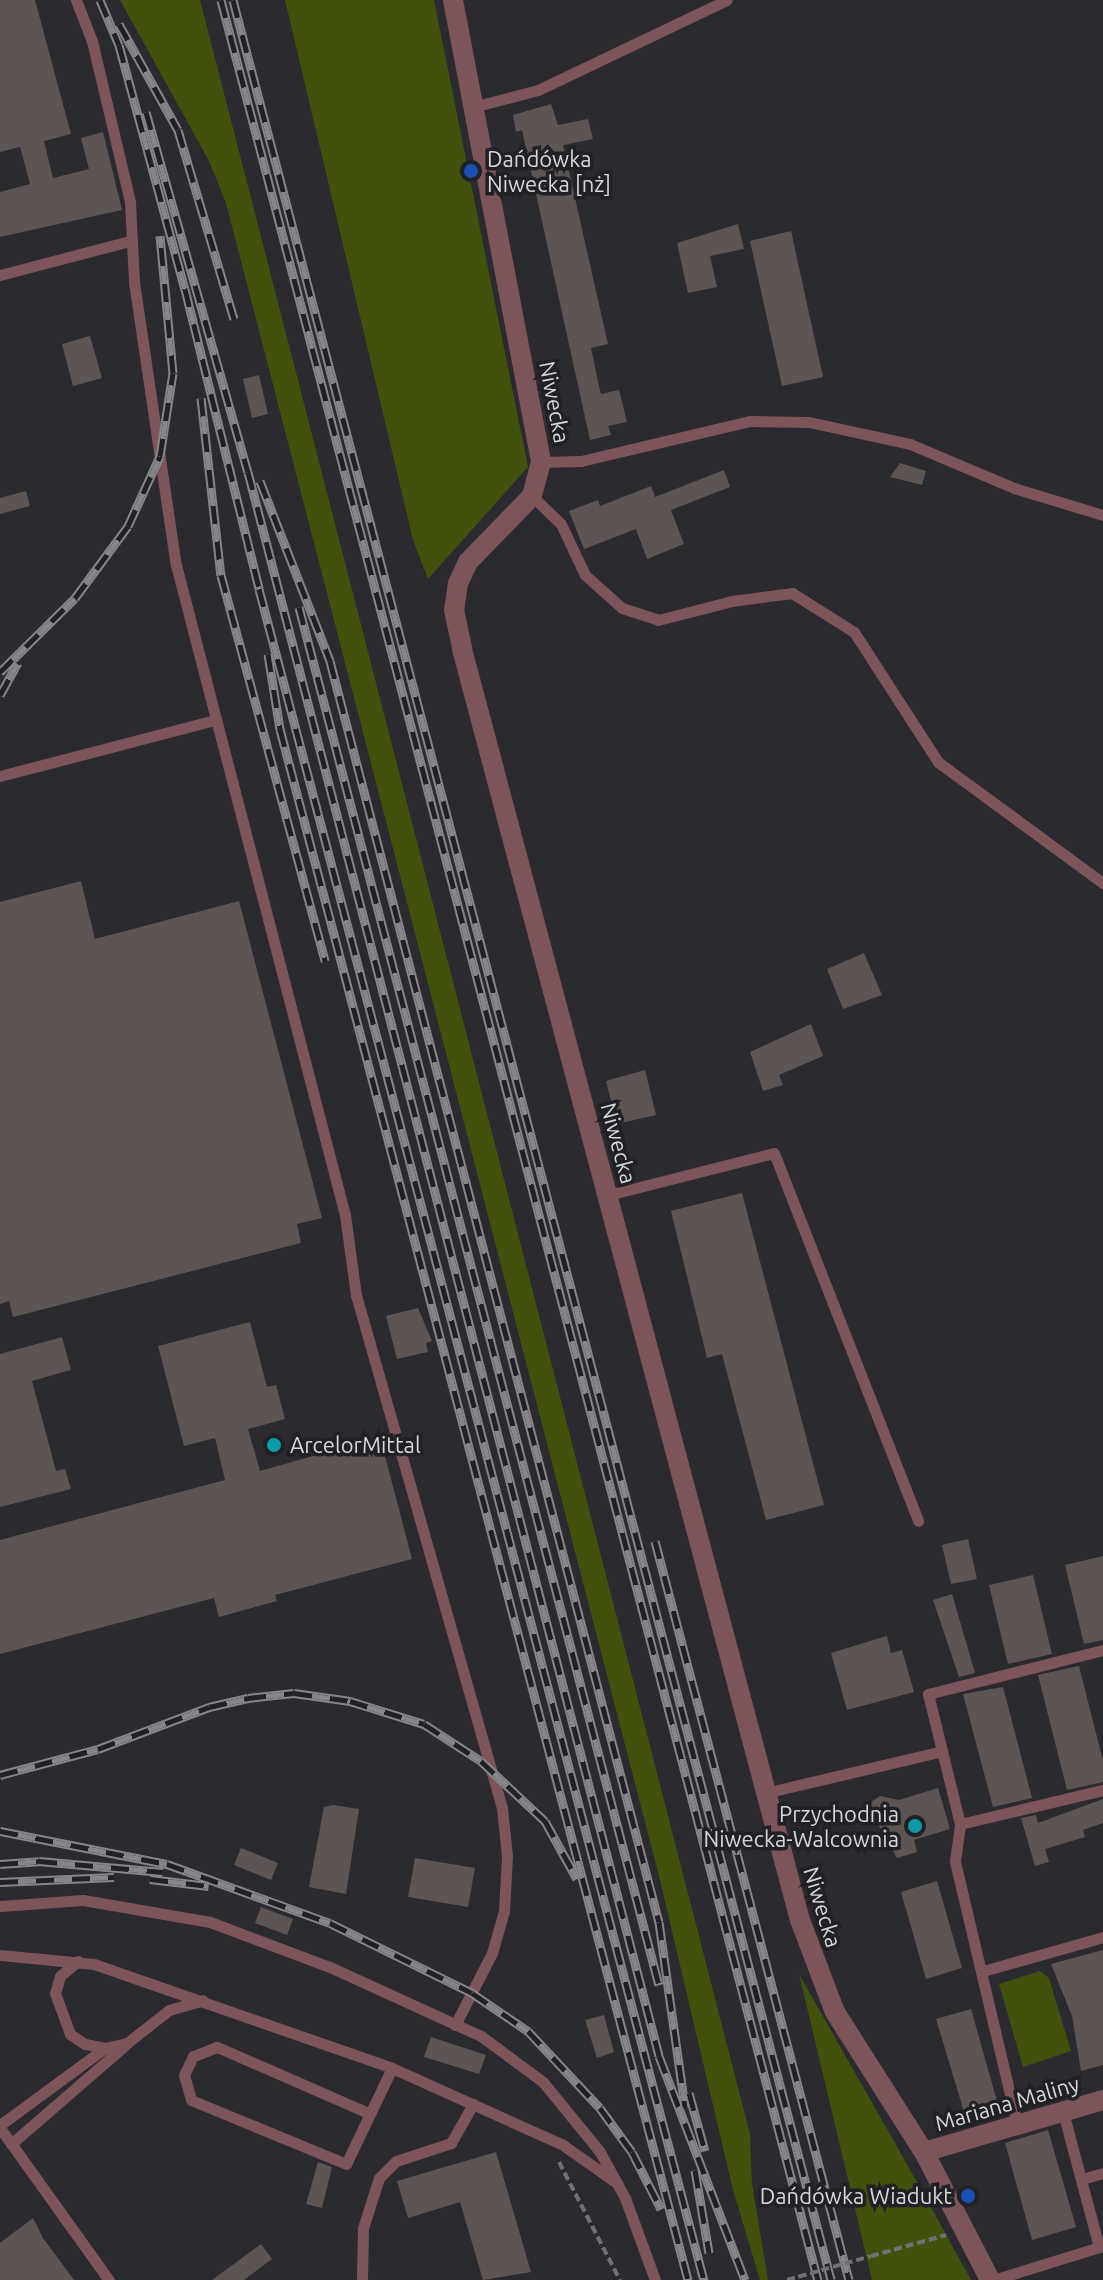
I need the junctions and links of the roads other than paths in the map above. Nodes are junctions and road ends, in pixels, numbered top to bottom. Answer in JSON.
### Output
{"nodes":[{"id":1,"x":76,"y":0,"type":"edge"},
{"id":2,"x":453,"y":0,"type":"edge"},
{"id":3,"x":727,"y":0,"type":"edge"},
{"id":4,"x":473,"y":107,"type":"junction"},
{"id":5,"x":130,"y":241,"type":"junction"},
{"id":6,"x":0,"y":275,"type":"edge"},
{"id":7,"x":541,"y":462,"type":"junction"},
{"id":8,"x":532,"y":496,"type":"junction"},
{"id":9,"x":1103,"y":515,"type":"edge"},
{"id":10,"x":215,"y":720,"type":"junction"},
{"id":11,"x":0,"y":776,"type":"edge"},
{"id":12,"x":1103,"y":883,"type":"edge"},
{"id":13,"x":608,"y":1195,"type":"junction"},
{"id":14,"x":918,"y":1521,"type":"dead end"},
{"id":15,"x":1103,"y":1650,"type":"edge"},
{"id":16,"x":942,"y":1751,"type":"junction"},
{"id":17,"x":1103,"y":1790,"type":"edge"},
{"id":18,"x":765,"y":1793,"type":"junction"},
{"id":19,"x":960,"y":1824,"type":"junction"},
{"id":20,"x":0,"y":1906,"type":"edge"},
{"id":21,"x":1103,"y":1937,"type":"edge"},
{"id":22,"x":0,"y":1955,"type":"edge"},
{"id":23,"x":78,"y":1961,"type":"junction"},
{"id":24,"x":983,"y":1971,"type":"junction"},
{"id":25,"x":205,"y":2000,"type":"junction"},
{"id":26,"x":455,"y":2025,"type":"junction"},
{"id":27,"x":127,"y":2043,"type":"junction"},
{"id":28,"x":105,"y":2048,"type":"junction"},
{"id":29,"x":392,"y":2068,"type":"junction"},
{"id":30,"x":1103,"y":2100,"type":"edge"},
{"id":31,"x":473,"y":2104,"type":"junction"},
{"id":32,"x":366,"y":2112,"type":"junction"},
{"id":33,"x":1063,"y":2112,"type":"junction"},
{"id":34,"x":1017,"y":2124,"type":"junction"},
{"id":35,"x":0,"y":2126,"type":"edge"},
{"id":36,"x":11,"y":2144,"type":"junction"},
{"id":37,"x":924,"y":2152,"type":"junction"},
{"id":38,"x":1103,"y":2173,"type":"edge"},
{"id":39,"x":1082,"y":2179,"type":"junction"},
{"id":40,"x":617,"y":2184,"type":"junction"},
{"id":41,"x":1101,"y":2246,"type":"edge"},
{"id":42,"x":109,"y":2280,"type":"edge"},
{"id":43,"x":362,"y":2280,"type":"edge"},
{"id":44,"x":655,"y":2280,"type":"edge"},
{"id":45,"x":991,"y":2280,"type":"edge"}],
"edges":[{"from":1,"to":5,"type":"lane"},
{"from":2,"to":4,"type":"street","name":"Niwecka"},
{"from":3,"to":4,"type":"lane"},
{"from":4,"to":7,"type":"street","name":"Niwecka"},
{"from":5,"to":6,"type":"lane"},
{"from":5,"to":10,"type":"lane"},
{"from":7,"to":8,"type":"street","name":"Niwecka"},
{"from":7,"to":9,"type":"lane"},
{"from":8,"to":12,"type":"lane"},
{"from":8,"to":13,"type":"street","name":"Niwecka"},
{"from":10,"to":11,"type":"lane"},
{"from":10,"to":26,"type":"lane"},
{"from":13,"to":14,"type":"lane"},
{"from":13,"to":18,"type":"street","name":"Niwecka"},
{"from":15,"to":16,"type":"lane"},
{"from":16,"to":18,"type":"lane"},
{"from":16,"to":19,"type":"lane"},
{"from":17,"to":19,"type":"lane"},
{"from":18,"to":37,"type":"street","name":"Niwecka"},
{"from":19,"to":24,"type":"lane"},
{"from":20,"to":26,"type":"lane"},
{"from":21,"to":24,"type":"lane"},
{"from":22,"to":23,"type":"lane"},
{"from":23,"to":25,"type":"lane"},
{"from":23,"to":28,"type":"lane"},
{"from":24,"to":34,"type":"lane"},
{"from":25,"to":27,"type":"lane"},
{"from":25,"to":29,"type":"lane"},
{"from":26,"to":40,"type":"lane"},
{"from":27,"to":28,"type":"lane"},
{"from":27,"to":36,"type":"lane"},
{"from":28,"to":35,"type":"lane"},
{"from":29,"to":31,"type":"lane"},
{"from":29,"to":32,"type":"lane"},
{"from":30,"to":33,"type":"street","name":"Mariana Maliny"},
{"from":31,"to":40,"type":"lane"},
{"from":31,"to":43,"type":"lane"},
{"from":32,"to":32,"type":"lane"},
{"from":33,"to":34,"type":"street","name":"Mariana Maliny"},
{"from":33,"to":39,"type":"lane"},
{"from":34,"to":37,"type":"street","name":"Mariana Maliny"},
{"from":35,"to":36,"type":"lane"},
{"from":36,"to":42,"type":"lane"},
{"from":37,"to":45,"type":"street","name":"Niwecka"},
{"from":38,"to":39,"type":"lane"},
{"from":39,"to":41,"type":"lane"},
{"from":40,"to":44,"type":"lane"},
{"from":41,"to":45,"type":"lane"}]}
